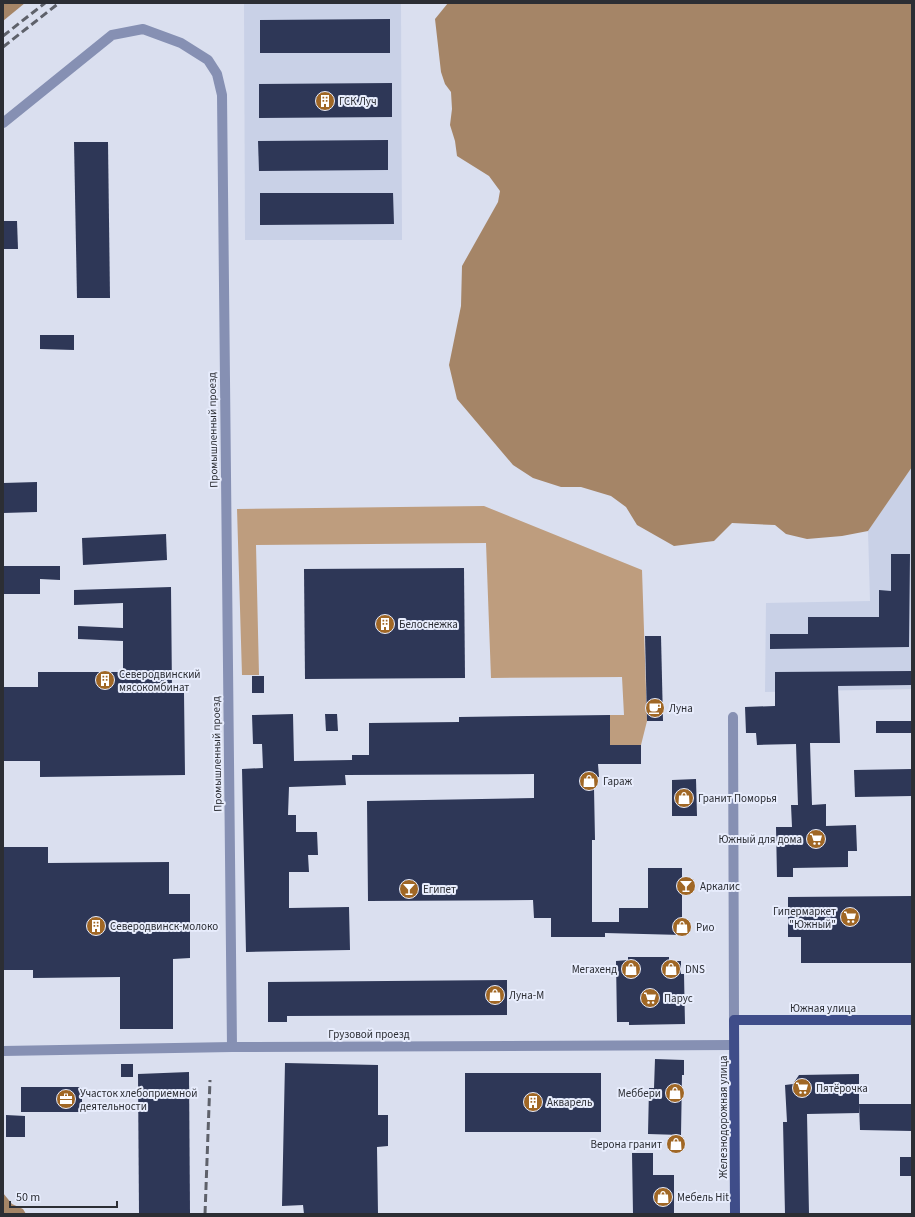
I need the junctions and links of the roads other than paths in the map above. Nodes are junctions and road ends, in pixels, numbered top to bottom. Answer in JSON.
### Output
{"nodes":[{"id":1,"x":3,"y":123,"type":"edge"},
{"id":2,"x":734,"y":717,"type":"dead end"},
{"id":3,"x":734,"y":1020,"type":"junction"},
{"id":4,"x":912,"y":1020,"type":"edge"},
{"id":5,"x":734,"y":1045,"type":"junction"},
{"id":6,"x":232,"y":1047,"type":"junction"},
{"id":7,"x":3,"y":1051,"type":"edge"},
{"id":8,"x":735,"y":1214,"type":"edge"}],
"edges":[{"from":1,"to":6,"type":"street","name":"Промышленный проезд"},
{"from":2,"to":3,"type":"street"},
{"from":3,"to":4,"type":"main road","name":"Южная улица"},
{"from":3,"to":5,"type":"main road","name":"Железнодорожная улица"},
{"from":5,"to":6,"type":"street","name":"Грузовой проезд"},
{"from":5,"to":8,"type":"main road","name":"Железнодорожная улица"},
{"from":6,"to":7,"type":"street","name":"Грузовой проезд"}]}
